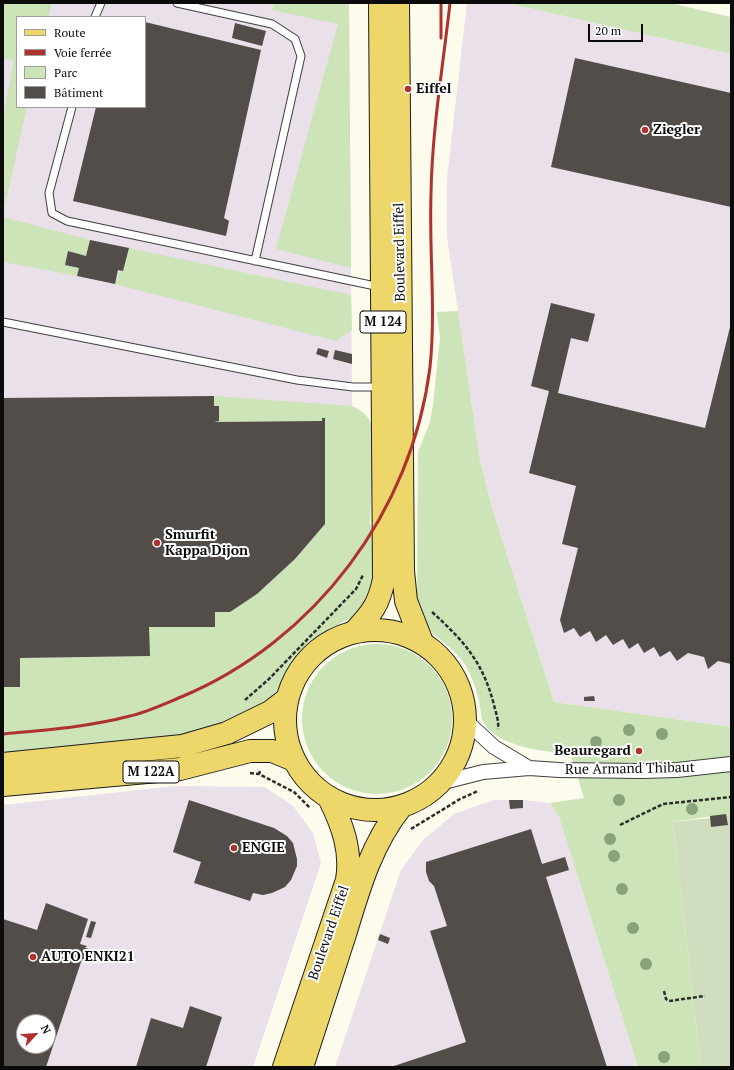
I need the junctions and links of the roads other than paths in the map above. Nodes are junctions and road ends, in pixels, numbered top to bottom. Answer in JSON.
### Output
{"nodes":[{"id":1,"x":101,"y":3,"type":"edge"},
{"id":2,"x":176,"y":3,"type":"edge"},
{"id":3,"x":380,"y":3,"type":"edge"},
{"id":4,"x":398,"y":3,"type":"edge"},
{"id":5,"x":95,"y":16,"type":"edge"},
{"id":6,"x":72,"y":108,"type":"edge"},
{"id":7,"x":255,"y":261,"type":"junction"},
{"id":8,"x":392,"y":288,"type":"junction"},
{"id":9,"x":3,"y":322,"type":"edge"},
{"id":10,"x":392,"y":387,"type":"junction"},
{"id":11,"x":355,"y":631,"type":"junction"},
{"id":12,"x":422,"y":642,"type":"junction"},
{"id":13,"x":287,"y":699,"type":"junction"},
{"id":14,"x":466,"y":721,"type":"junction"},
{"id":15,"x":294,"y":760,"type":"junction"},
{"id":16,"x":3,"y":764,"type":"edge"},
{"id":17,"x":731,"y":764,"type":"edge"},
{"id":18,"x":529,"y":768,"type":"junction"},
{"id":19,"x":440,"y":783,"type":"junction"},
{"id":20,"x":3,"y":785,"type":"edge"},
{"id":21,"x":329,"y":798,"type":"junction"},
{"id":22,"x":400,"y":807,"type":"junction"},
{"id":23,"x":284,"y":1067,"type":"edge"},
{"id":24,"x":302,"y":1067,"type":"edge"}],
"edges":[{"from":1,"to":5,"type":"lane"},
{"from":2,"to":7,"type":"lane"},
{"from":3,"to":8,"type":"main road","name":"Boulevard Eiffel","number":"M 124"},
{"from":4,"to":8,"type":"main road","name":"Boulevard Eiffel","number":"M 124"},
{"from":6,"to":7,"type":"lane"},
{"from":7,"to":8,"type":"lane"},
{"from":8,"to":10,"type":"main road","name":"Boulevard Eiffel","number":"M 124"},
{"from":9,"to":10,"type":"lane"},
{"from":10,"to":11,"type":"main road","name":"Boulevard Eiffel","number":"M 124"},
{"from":10,"to":12,"type":"main road","name":"Boulevard Eiffel","number":"M 124"},
{"from":11,"to":12,"type":"main road"},
{"from":11,"to":13,"type":"main road"},
{"from":12,"to":14,"type":"main road"},
{"from":13,"to":15,"type":"main road"},
{"from":13,"to":16,"type":"main road","number":"M 122A"},
{"from":14,"to":18,"type":"street","name":"Rue Armand Thibaut"},
{"from":14,"to":19,"type":"main road"},
{"from":15,"to":20,"type":"main road","number":"M 122A"},
{"from":15,"to":21,"type":"main road"},
{"from":17,"to":18,"type":"street","name":"Rue Armand Thibaut"},
{"from":18,"to":19,"type":"street","name":"Rue Armand Thibaut"},
{"from":19,"to":22,"type":"main road"},
{"from":21,"to":22,"type":"main road"},
{"from":21,"to":23,"type":"main road","name":"Boulevard Eiffel"},
{"from":22,"to":24,"type":"main road","name":"Boulevard Eiffel"}]}
